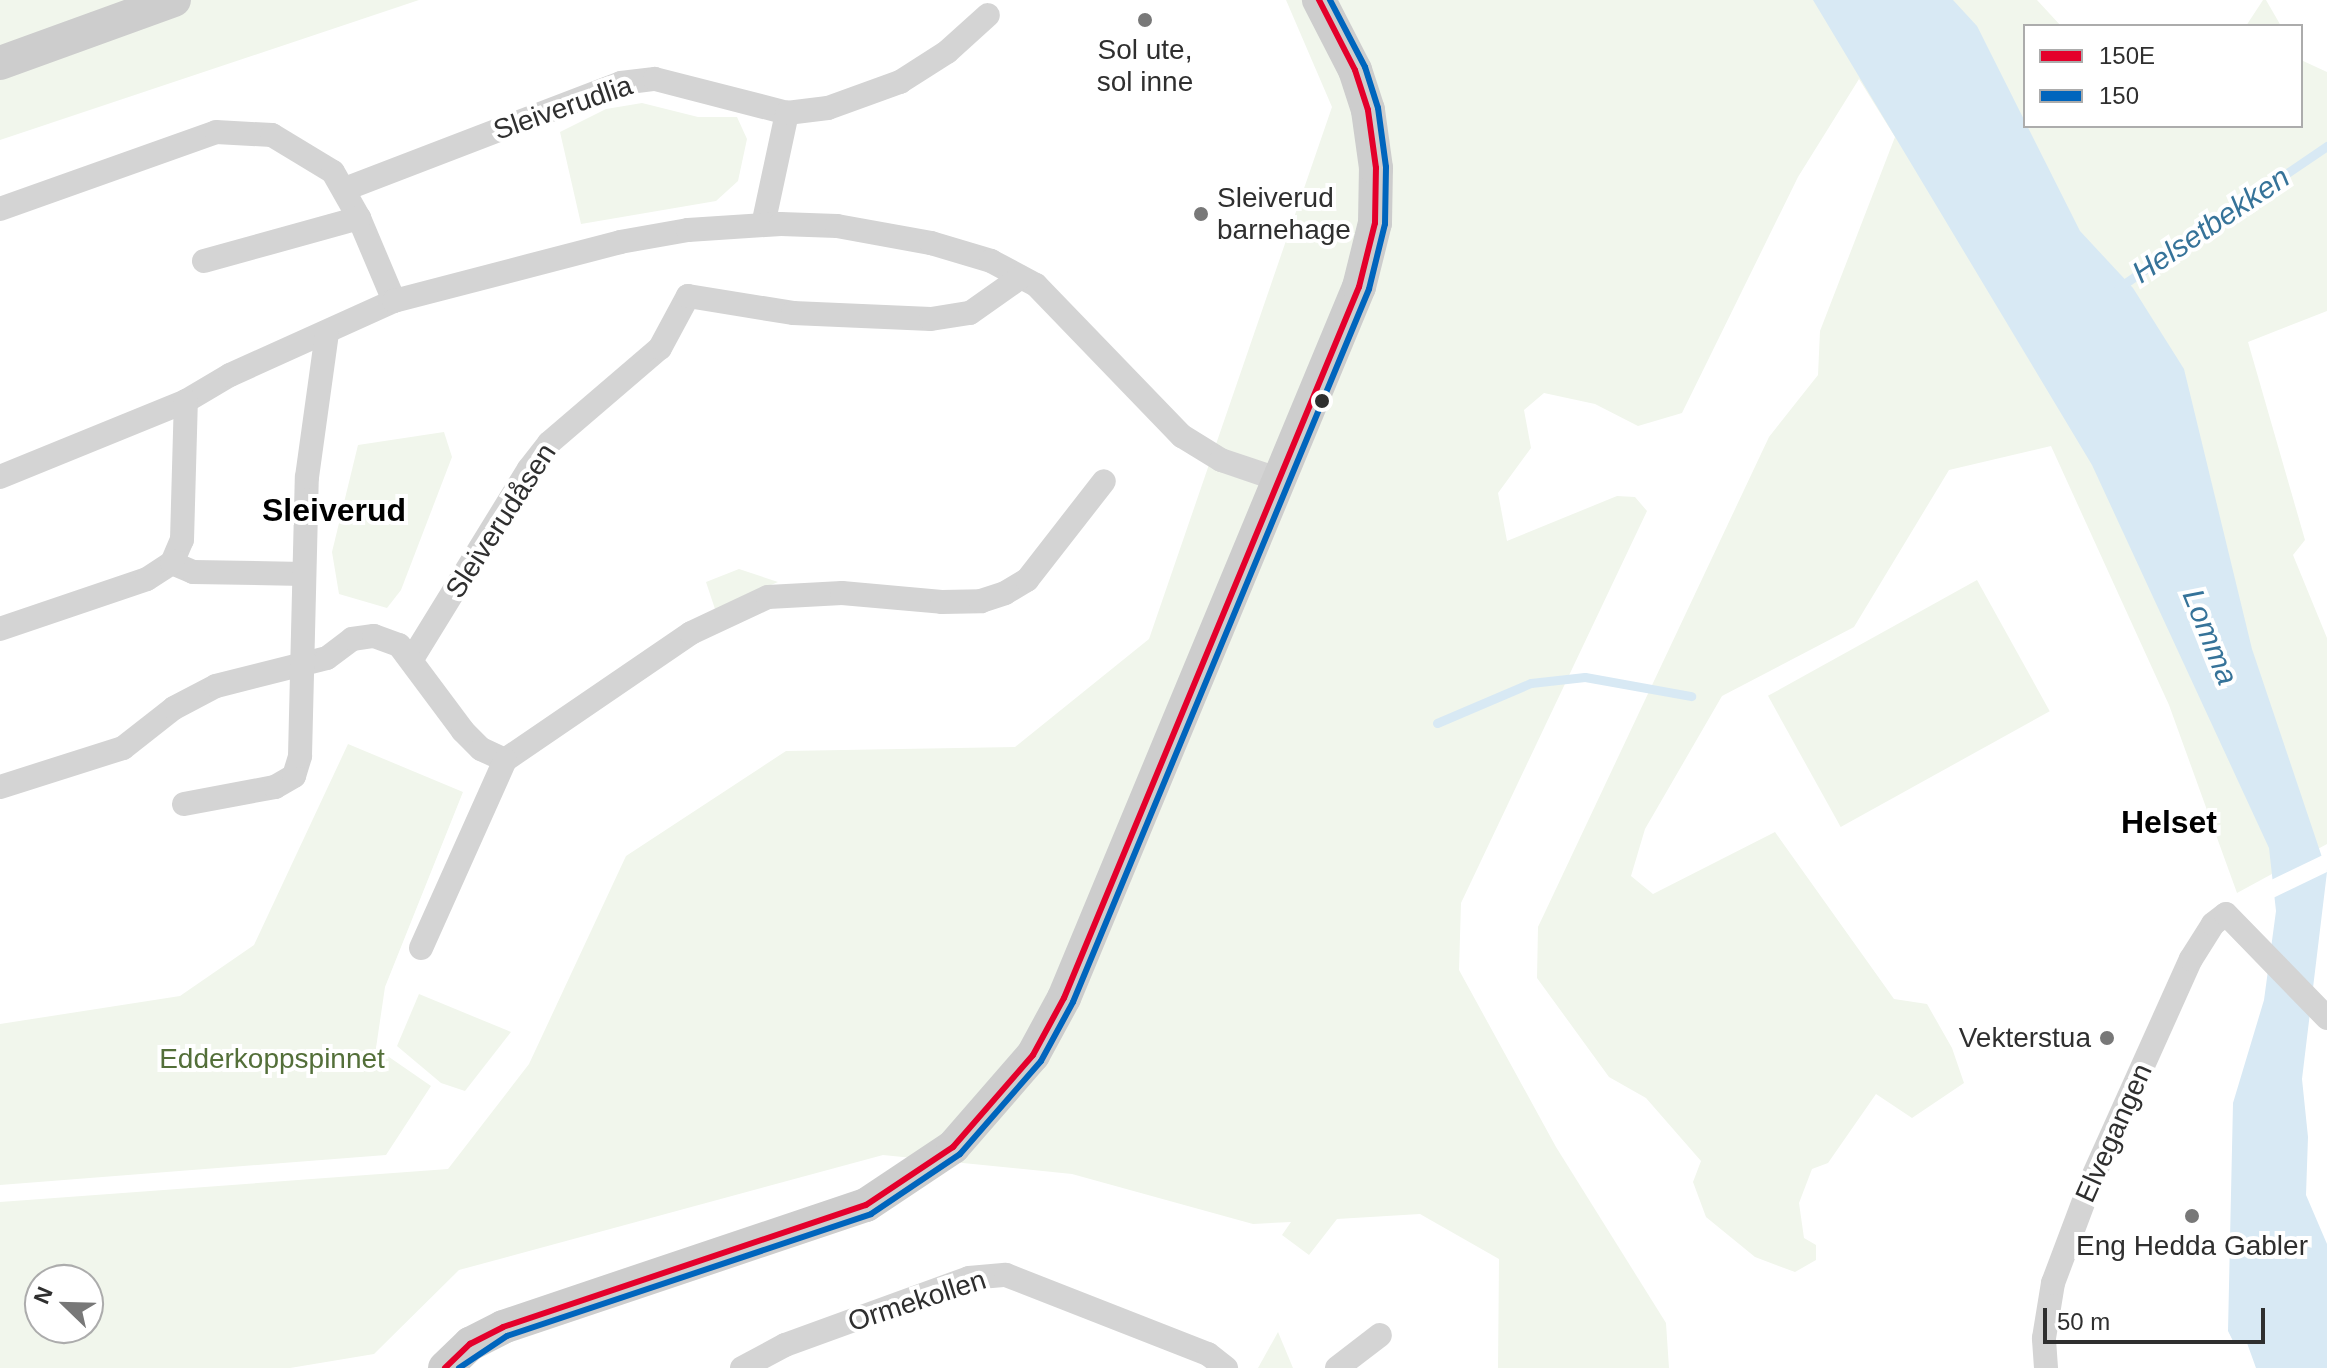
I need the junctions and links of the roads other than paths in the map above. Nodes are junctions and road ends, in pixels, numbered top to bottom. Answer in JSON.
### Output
{"nodes":[{"id":1,"x":174,"y":0,"type":"edge"},
{"id":2,"x":1319,"y":0,"type":"edge"},
{"id":3,"x":988,"y":15,"type":"dead end"},
{"id":4,"x":0,"y":63,"type":"edge"},
{"id":5,"x":787,"y":113,"type":"junction"},
{"id":6,"x":345,"y":189,"type":"junction"},
{"id":7,"x":0,"y":209,"type":"edge"},
{"id":8,"x":359,"y":218,"type":"junction"},
{"id":9,"x":763,"y":225,"type":"junction"},
{"id":10,"x":204,"y":261,"type":"dead end"},
{"id":11,"x":1021,"y":277,"type":"junction"},
{"id":12,"x":394,"y":301,"type":"junction"},
{"id":13,"x":327,"y":333,"type":"junction"},
{"id":14,"x":186,"y":401,"type":"junction"},
{"id":15,"x":0,"y":477,"type":"edge"},
{"id":16,"x":1104,"y":481,"type":"dead end"},
{"id":17,"x":1283,"y":481,"type":"junction"},
{"id":18,"x":172,"y":563,"type":"junction"},
{"id":19,"x":304,"y":574,"type":"junction"},
{"id":20,"x":0,"y":629,"type":"edge"},
{"id":21,"x":412,"y":659,"type":"junction"},
{"id":22,"x":304,"y":663,"type":"junction"},
{"id":23,"x":505,"y":760,"type":"junction"},
{"id":24,"x":0,"y":787,"type":"edge"},
{"id":25,"x":184,"y":804,"type":"dead end"},
{"id":26,"x":421,"y":948,"type":"dead end"},
{"id":27,"x":2324,"y":1015,"type":"edge"},
{"id":28,"x":1380,"y":1335,"type":"dead end"},
{"id":29,"x":445,"y":1368,"type":"edge"},
{"id":30,"x":742,"y":1368,"type":"edge"},
{"id":31,"x":1226,"y":1368,"type":"edge"},
{"id":32,"x":1337,"y":1368,"type":"edge"},
{"id":33,"x":2046,"y":1368,"type":"edge"}],
"edges":[{"from":1,"to":4,"type":"street"},
{"from":2,"to":17,"type":"street"},
{"from":3,"to":5,"type":"street"},
{"from":5,"to":6,"type":"street","name":"Sleiverudlia"},
{"from":5,"to":9,"type":"street"},
{"from":6,"to":7,"type":"street"},
{"from":6,"to":8,"type":"street"},
{"from":8,"to":10,"type":"street"},
{"from":8,"to":12,"type":"street"},
{"from":9,"to":11,"type":"street"},
{"from":9,"to":12,"type":"street"},
{"from":11,"to":17,"type":"street"},
{"from":11,"to":21,"type":"street","name":"Sleiverudåsen"},
{"from":12,"to":13,"type":"street"},
{"from":13,"to":14,"type":"street"},
{"from":13,"to":19,"type":"street"},
{"from":14,"to":15,"type":"street"},
{"from":14,"to":18,"type":"street"},
{"from":16,"to":23,"type":"street"},
{"from":17,"to":29,"type":"street"},
{"from":18,"to":19,"type":"street"},
{"from":18,"to":20,"type":"street"},
{"from":19,"to":22,"type":"street"},
{"from":21,"to":22,"type":"street"},
{"from":21,"to":23,"type":"street"},
{"from":22,"to":24,"type":"street"},
{"from":22,"to":25,"type":"street"},
{"from":23,"to":26,"type":"street"},
{"from":27,"to":33,"type":"street","name":"Elvegangen"},
{"from":28,"to":32,"type":"street"},
{"from":30,"to":31,"type":"street","name":"Ormekollen"}]}
